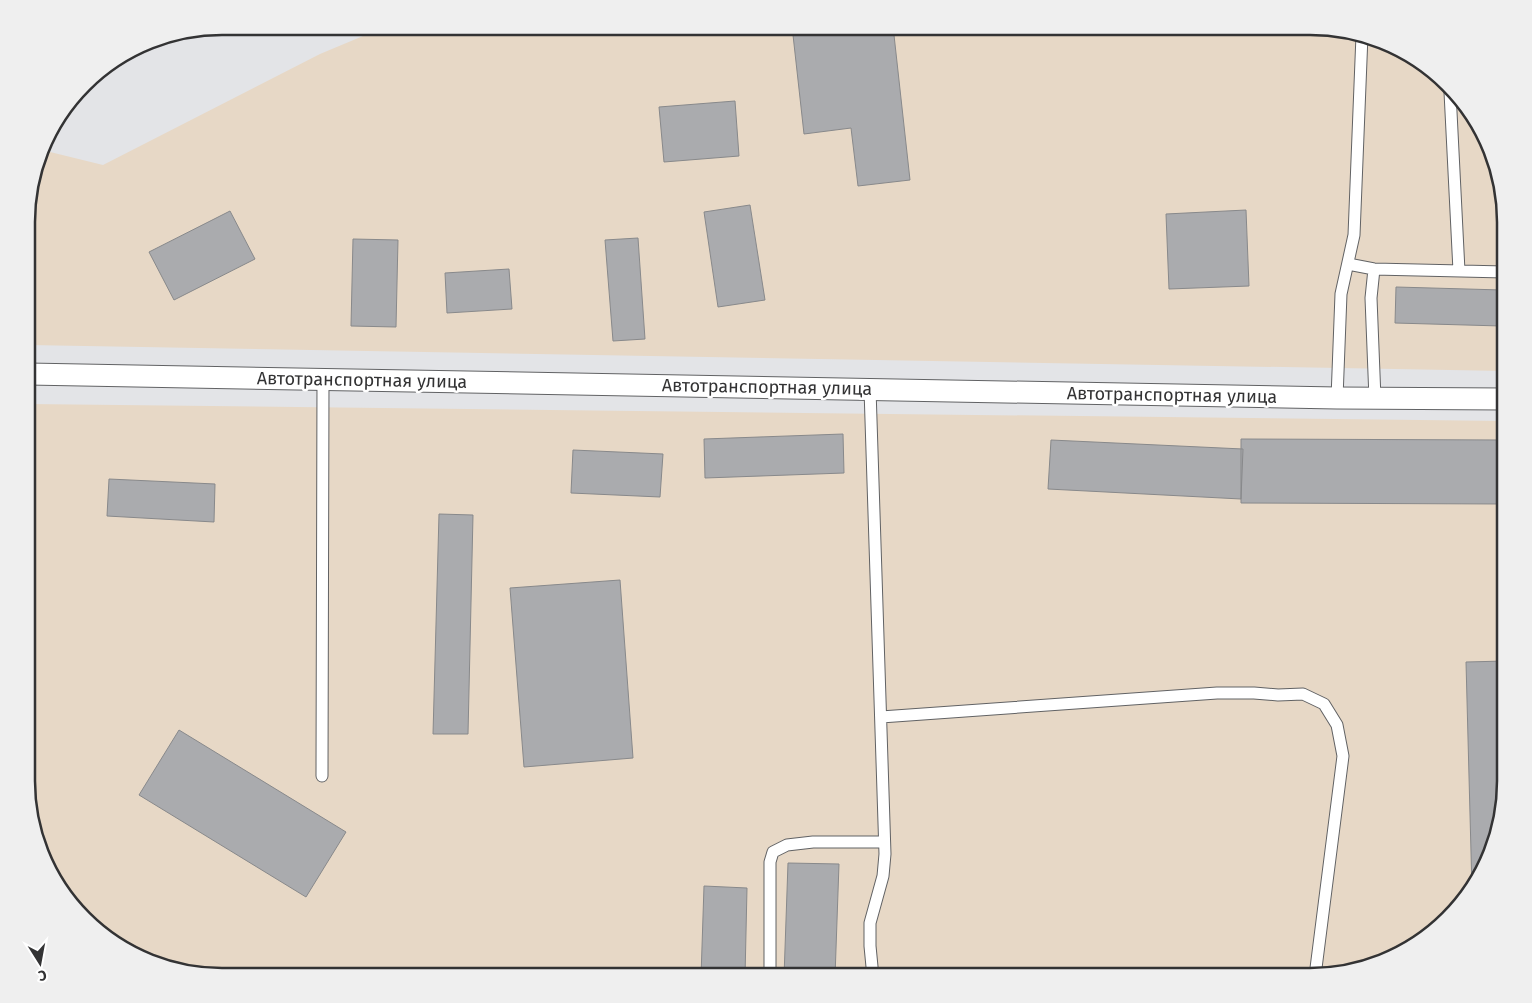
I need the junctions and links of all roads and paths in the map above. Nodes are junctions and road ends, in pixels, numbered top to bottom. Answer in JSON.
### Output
{"nodes":[{"id":1,"x":1362,"y":42,"type":"edge"},
{"id":2,"x":1450,"y":98,"type":"edge"},
{"id":3,"x":1348,"y":264,"type":"junction"},
{"id":4,"x":1374,"y":269,"type":"junction"},
{"id":5,"x":1459,"y":271,"type":"junction"},
{"id":6,"x":1497,"y":272,"type":"edge"},
{"id":7,"x":35,"y":374,"type":"edge"},
{"id":8,"x":323,"y":379,"type":"junction"},
{"id":9,"x":870,"y":389,"type":"junction"},
{"id":10,"x":1337,"y":398,"type":"junction"},
{"id":11,"x":1375,"y":399,"type":"junction"},
{"id":12,"x":1497,"y":399,"type":"edge"},
{"id":13,"x":881,"y":717,"type":"junction"},
{"id":14,"x":322,"y":776,"type":"dead end"},
{"id":15,"x":884,"y":842,"type":"junction"},
{"id":16,"x":770,"y":968,"type":"edge"},
{"id":17,"x":872,"y":968,"type":"edge"},
{"id":18,"x":1316,"y":968,"type":"edge"}],
"edges":[{"from":1,"to":3,"type":"lane"},
{"from":2,"to":5,"type":"lane"},
{"from":3,"to":4,"type":"lane"},
{"from":3,"to":10,"type":"lane"},
{"from":4,"to":5,"type":"lane"},
{"from":4,"to":11,"type":"lane"},
{"from":5,"to":6,"type":"lane"},
{"from":7,"to":8,"type":"street","name":"Автотранспортная улица"},
{"from":8,"to":9,"type":"street","name":"Автотранспортная улица"},
{"from":8,"to":14,"type":"lane"},
{"from":9,"to":10,"type":"street","name":"Автотранспортная улица"},
{"from":9,"to":13,"type":"lane"},
{"from":10,"to":11,"type":"street","name":"Автотранспортная улица"},
{"from":11,"to":12,"type":"street","name":"Автотранспортная улица"},
{"from":13,"to":15,"type":"lane"},
{"from":13,"to":18,"type":"lane"},
{"from":15,"to":16,"type":"lane"},
{"from":15,"to":17,"type":"lane"}]}
